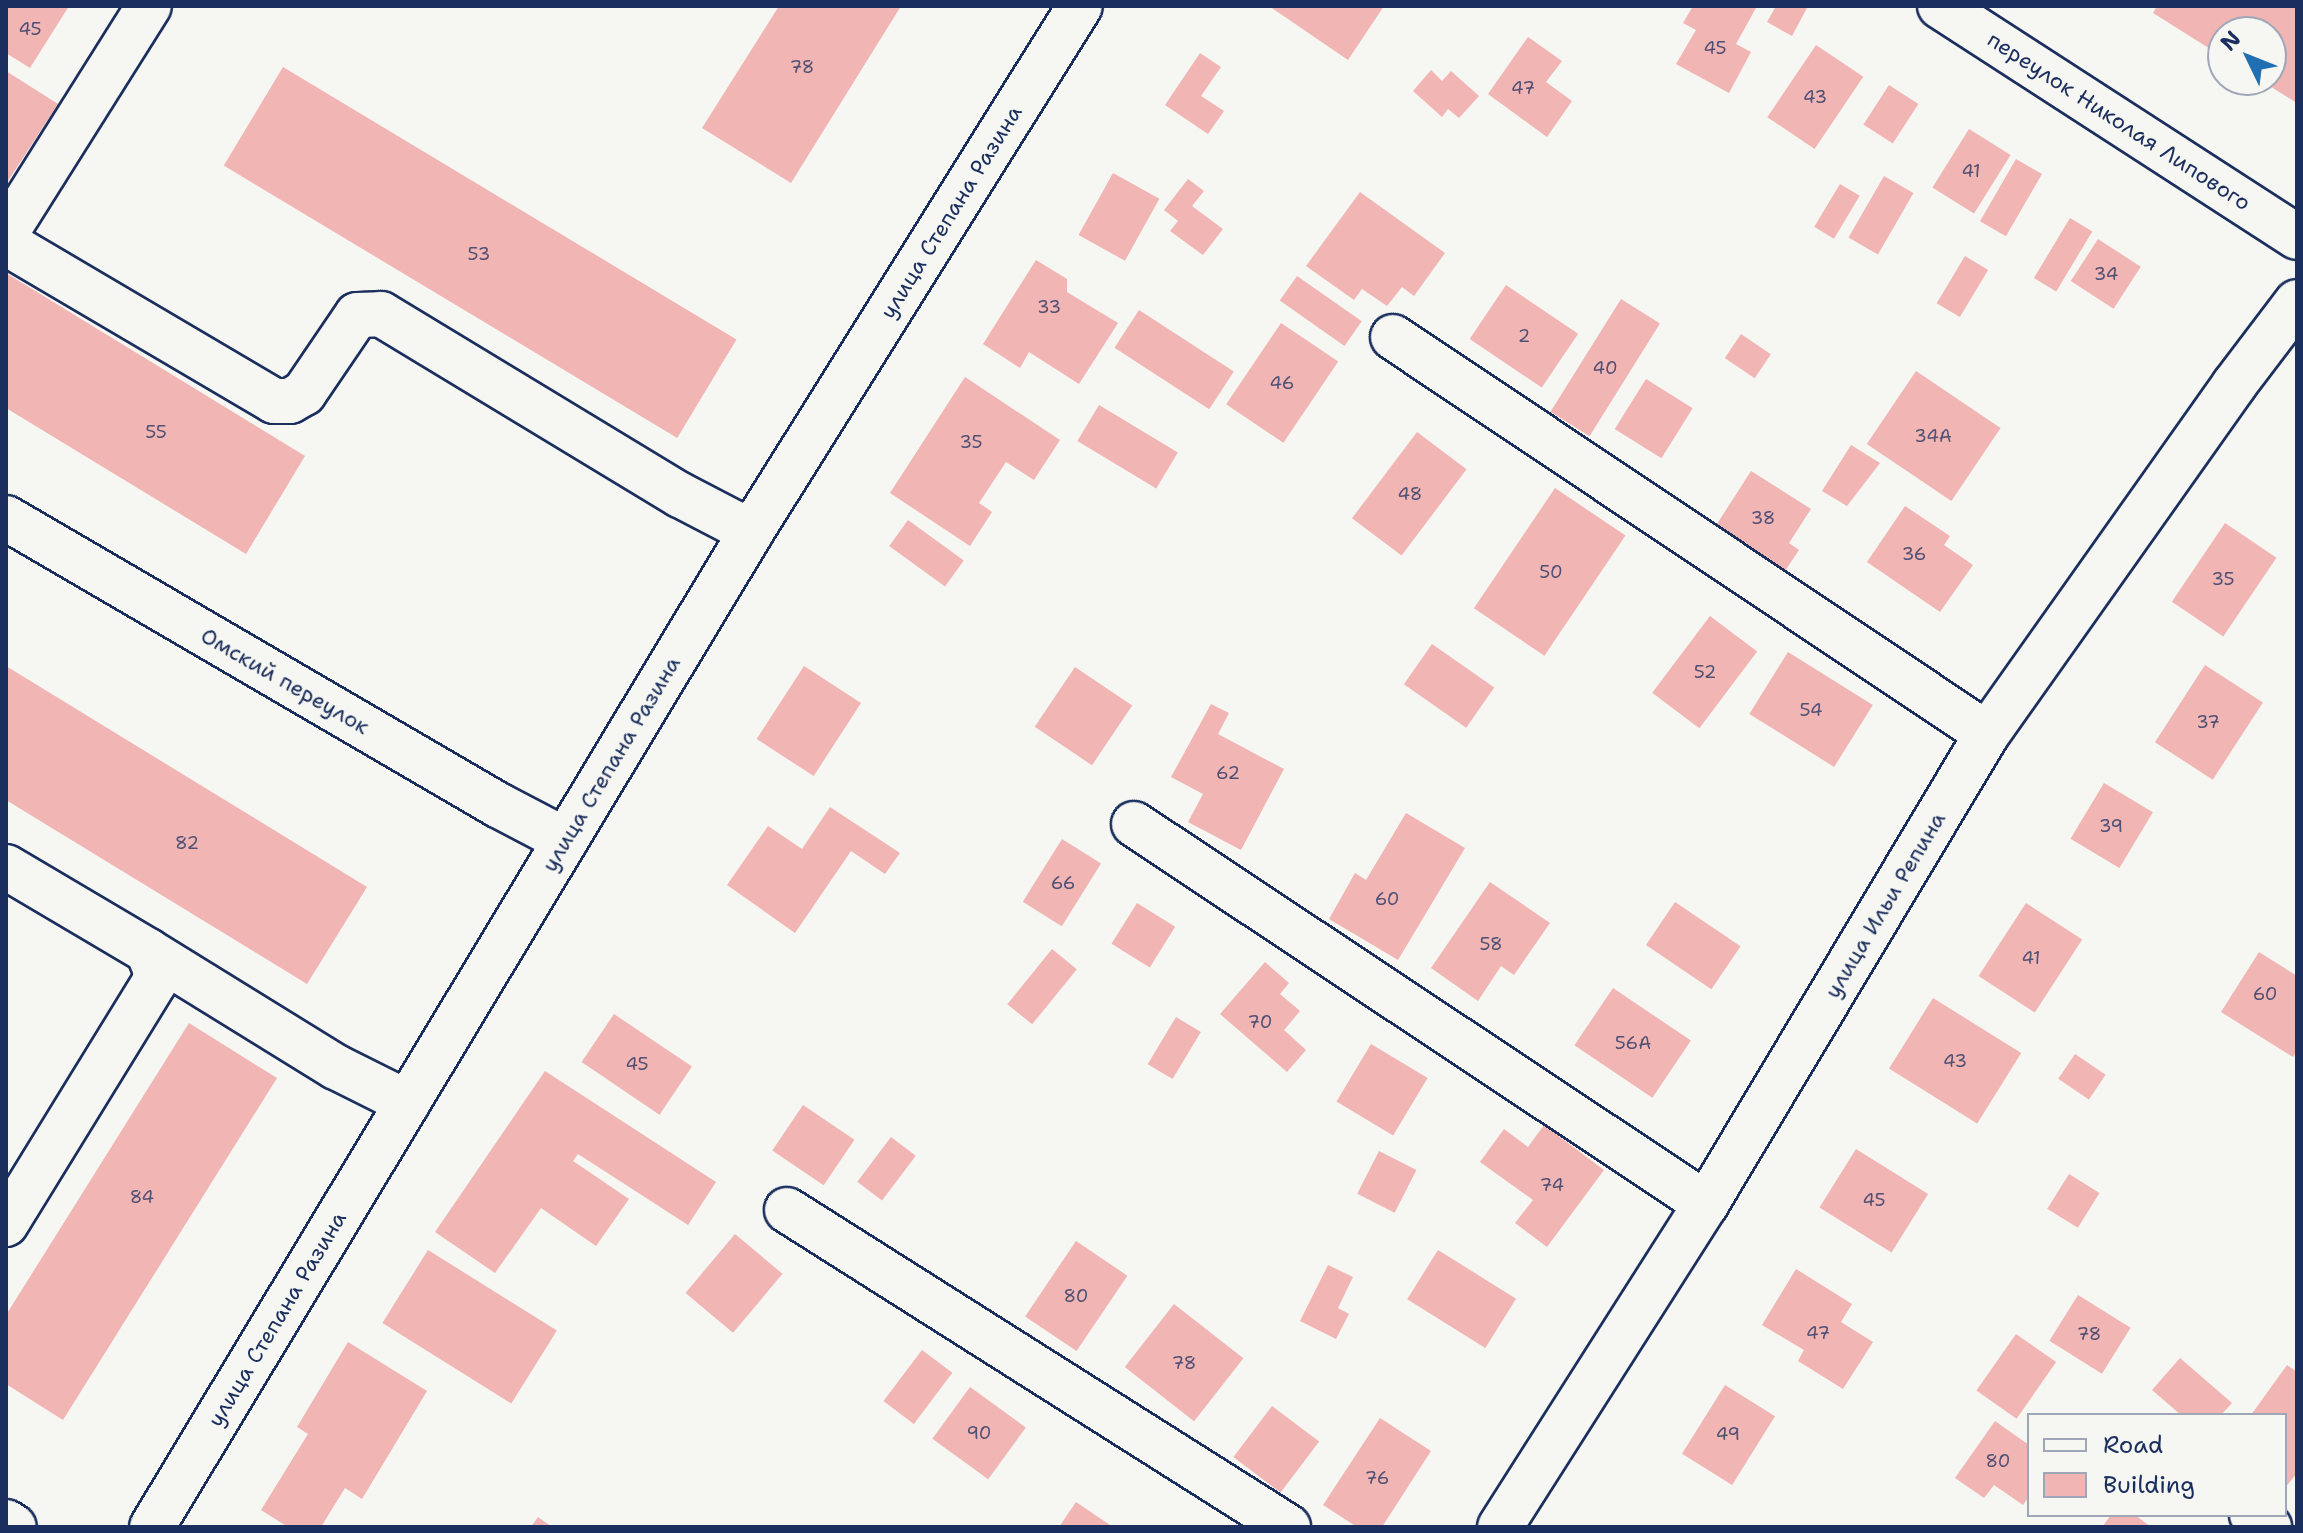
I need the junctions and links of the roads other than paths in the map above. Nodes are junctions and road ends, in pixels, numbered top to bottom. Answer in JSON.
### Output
{"nodes":[{"id":1,"x":149,"y":6,"type":"edge"},
{"id":2,"x":1080,"y":6,"type":"edge"},
{"id":3,"x":1940,"y":6,"type":"edge"},
{"id":4,"x":6,"y":233,"type":"edge"},
{"id":5,"x":2297,"y":237,"type":"edge"},
{"id":6,"x":6,"y":243,"type":"edge"},
{"id":7,"x":2297,"y":302,"type":"edge"},
{"id":8,"x":1393,"y":337,"type":"dead end"},
{"id":9,"x":6,"y":518,"type":"edge"},
{"id":10,"x":751,"y":532,"type":"junction"},
{"id":11,"x":1987,"y":734,"type":"junction"},
{"id":12,"x":1134,"y":824,"type":"dead end"},
{"id":13,"x":565,"y":840,"type":"junction"},
{"id":14,"x":6,"y":867,"type":"edge"},
{"id":15,"x":148,"y":951,"type":"junction"},
{"id":16,"x":408,"y":1103,"type":"junction"},
{"id":17,"x":1706,"y":1204,"type":"junction"},
{"id":18,"x":787,"y":1210,"type":"dead end"},
{"id":19,"x":6,"y":1224,"type":"edge"},
{"id":20,"x":169,"y":1521,"type":"edge"},
{"id":21,"x":6,"y":1522,"type":"edge"},
{"id":22,"x":14,"y":1527,"type":"edge"},
{"id":23,"x":1288,"y":1527,"type":"edge"},
{"id":24,"x":1500,"y":1527,"type":"edge"}],
"edges":[{"from":1,"to":4,"type":"street"},
{"from":2,"to":10,"type":"street","name":"улица Степана Разина"},
{"from":3,"to":5,"type":"street","name":"переулок Николая Липового"},
{"from":6,"to":10,"type":"street"},
{"from":7,"to":11,"type":"street","name":"улица Ильи Репина"},
{"from":8,"to":11,"type":"street"},
{"from":9,"to":13,"type":"street","name":"Омский переулок"},
{"from":10,"to":13,"type":"street","name":"улица Степана Разина"},
{"from":11,"to":17,"type":"street","name":"улица Ильи Репина"},
{"from":12,"to":17,"type":"street"},
{"from":13,"to":16,"type":"street","name":"улица Степана Разина"},
{"from":14,"to":15,"type":"street"},
{"from":15,"to":16,"type":"street"},
{"from":15,"to":19,"type":"street"},
{"from":16,"to":20,"type":"street","name":"улица Степана Разина"},
{"from":17,"to":24,"type":"street","name":"улица Ильи Репина"},
{"from":18,"to":23,"type":"street"},
{"from":21,"to":22,"type":"street"}]}
